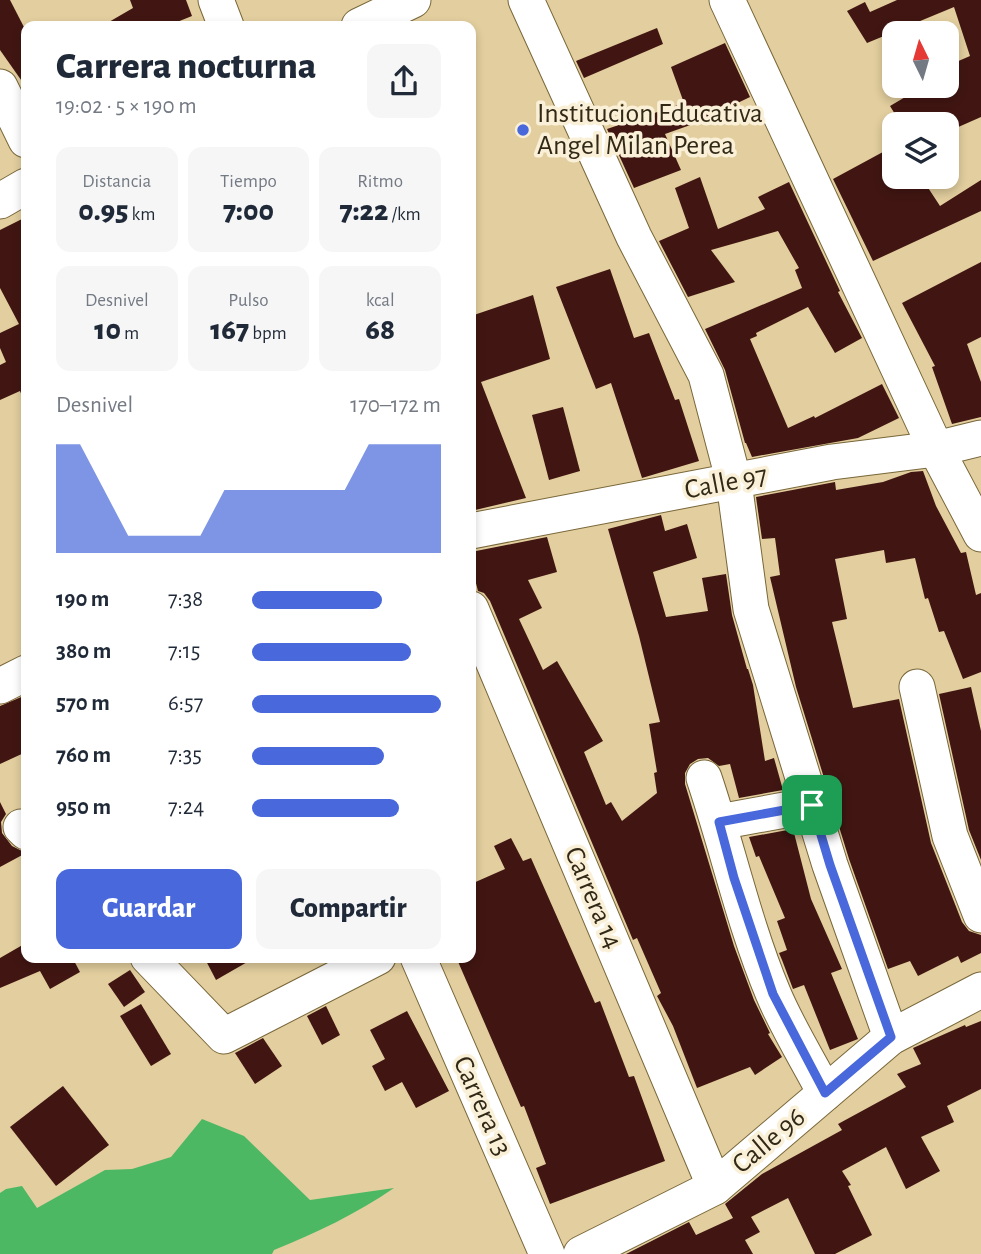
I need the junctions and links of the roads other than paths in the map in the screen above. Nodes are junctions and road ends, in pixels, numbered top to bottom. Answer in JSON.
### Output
{"nodes":[{"id":1,"x":216,"y":0,"type":"edge"},
{"id":2,"x":412,"y":0,"type":"edge"},
{"id":3,"x":526,"y":0,"type":"edge"},
{"id":4,"x":727,"y":0,"type":"edge"},
{"id":5,"x":224,"y":21,"type":"edge"},
{"id":6,"x":369,"y":21,"type":"edge"},
{"id":7,"x":0,"y":87,"type":"edge"},
{"id":8,"x":21,"y":130,"type":"edge"},
{"id":9,"x":21,"y":189,"type":"edge"},
{"id":10,"x":0,"y":201,"type":"edge"},
{"id":11,"x":981,"y":438,"type":"edge"},
{"id":12,"x":936,"y":449,"type":"junction"},
{"id":13,"x":734,"y":482,"type":"junction"},
{"id":14,"x":476,"y":530,"type":"edge"},
{"id":15,"x":981,"y":534,"type":"edge"},
{"id":16,"x":476,"y":621,"type":"edge"},
{"id":17,"x":21,"y":676,"type":"edge"},
{"id":18,"x":0,"y":686,"type":"edge"},
{"id":19,"x":917,"y":687,"type":"dead end"},
{"id":20,"x":704,"y":778,"type":"dead end"},
{"id":21,"x":812,"y":805,"type":"junction"},
{"id":22,"x":719,"y":822,"type":"junction"},
{"id":23,"x":981,"y":915,"type":"edge"},
{"id":24,"x":154,"y":963,"type":"edge"},
{"id":25,"x":366,"y":963,"type":"edge"},
{"id":26,"x":421,"y":963,"type":"edge"},
{"id":27,"x":981,"y":990,"type":"edge"},
{"id":28,"x":891,"y":1037,"type":"junction"},
{"id":29,"x":825,"y":1093,"type":"junction"},
{"id":30,"x":715,"y":1187,"type":"junction"},
{"id":31,"x":547,"y":1254,"type":"edge"},
{"id":32,"x":581,"y":1254,"type":"edge"}],
"edges":[{"from":1,"to":5,"type":"street"},
{"from":2,"to":6,"type":"street"},
{"from":3,"to":13,"type":"street"},
{"from":4,"to":12,"type":"street"},
{"from":7,"to":8,"type":"street"},
{"from":9,"to":10,"type":"street"},
{"from":11,"to":12,"type":"street","name":"Calle 97"},
{"from":12,"to":13,"type":"street","name":"Calle 97"},
{"from":12,"to":15,"type":"street"},
{"from":13,"to":14,"type":"street","name":"Calle 97"},
{"from":13,"to":21,"type":"street"},
{"from":16,"to":30,"type":"street","name":"Carrera 14"},
{"from":17,"to":18,"type":"street"},
{"from":19,"to":23,"type":"street"},
{"from":20,"to":22,"type":"street"},
{"from":21,"to":22,"type":"street"},
{"from":21,"to":28,"type":"street"},
{"from":22,"to":29,"type":"street"},
{"from":24,"to":25,"type":"street"},
{"from":26,"to":31,"type":"street","name":"Carrera 13"},
{"from":27,"to":28,"type":"street","name":"Calle 96"},
{"from":28,"to":29,"type":"street","name":"Calle 96"},
{"from":29,"to":30,"type":"street","name":"Calle 96"},
{"from":30,"to":32,"type":"street","name":"Calle 96"}]}
